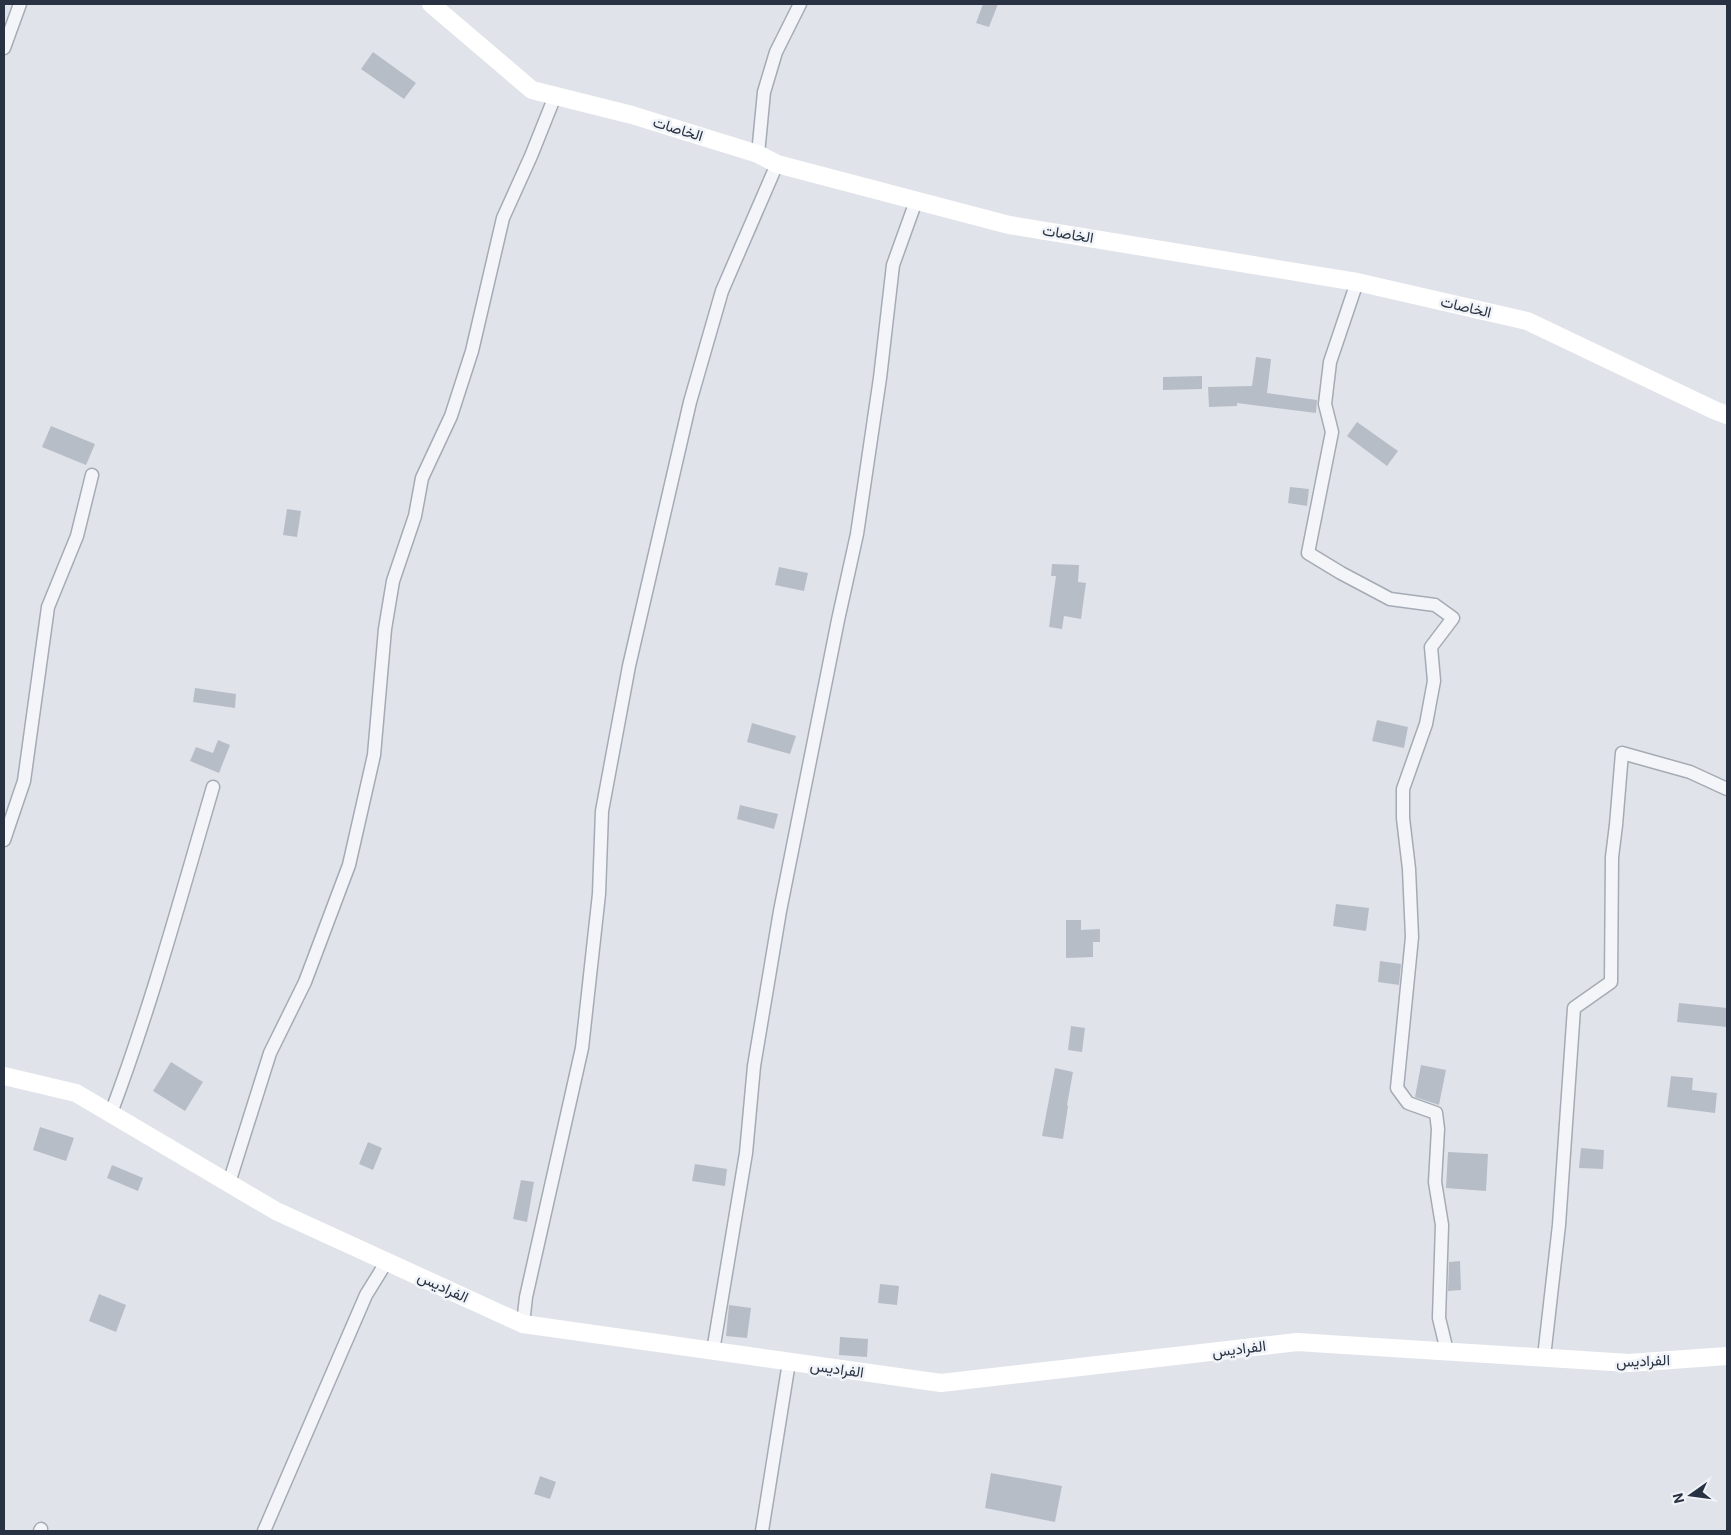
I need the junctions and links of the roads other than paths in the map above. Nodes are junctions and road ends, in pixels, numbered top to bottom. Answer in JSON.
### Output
{"nodes":[{"id":1,"x":20,"y":4,"type":"edge"},
{"id":2,"x":431,"y":4,"type":"edge"},
{"id":3,"x":800,"y":4,"type":"edge"},
{"id":4,"x":4,"y":48,"type":"edge"},
{"id":5,"x":555,"y":96,"type":"junction"},
{"id":6,"x":758,"y":154,"type":"junction"},
{"id":7,"x":777,"y":164,"type":"junction"},
{"id":8,"x":916,"y":201,"type":"junction"},
{"id":9,"x":1357,"y":282,"type":"junction"},
{"id":10,"x":1727,"y":415,"type":"edge"},
{"id":11,"x":92,"y":475,"type":"dead end"},
{"id":12,"x":213,"y":787,"type":"dead end"},
{"id":13,"x":1727,"y":789,"type":"edge"},
{"id":14,"x":4,"y":840,"type":"edge"},
{"id":15,"x":4,"y":1076,"type":"edge"},
{"id":16,"x":111,"y":1113,"type":"junction"},
{"id":17,"x":229,"y":1183,"type":"junction"},
{"id":18,"x":387,"y":1262,"type":"junction"},
{"id":19,"x":523,"y":1324,"type":"junction"},
{"id":20,"x":713,"y":1351,"type":"junction"},
{"id":21,"x":1447,"y":1352,"type":"junction"},
{"id":22,"x":1727,"y":1356,"type":"edge"},
{"id":23,"x":1544,"y":1358,"type":"junction"},
{"id":24,"x":789,"y":1362,"type":"junction"},
{"id":25,"x":264,"y":1531,"type":"edge"},
{"id":26,"x":762,"y":1531,"type":"edge"}],
"edges":[{"from":1,"to":4,"type":"street"},
{"from":2,"to":5,"type":"street","name":"الخاصات"},
{"from":3,"to":6,"type":"street"},
{"from":5,"to":6,"type":"street","name":"الخاصات"},
{"from":5,"to":17,"type":"street"},
{"from":6,"to":7,"type":"street","name":"الخاصات"},
{"from":7,"to":8,"type":"street","name":"الخاصات"},
{"from":7,"to":19,"type":"street"},
{"from":8,"to":9,"type":"street","name":"الخاصات"},
{"from":8,"to":20,"type":"street"},
{"from":9,"to":10,"type":"street","name":"الخاصات"},
{"from":9,"to":21,"type":"street"},
{"from":11,"to":14,"type":"street"},
{"from":12,"to":16,"type":"street"},
{"from":13,"to":23,"type":"street"},
{"from":15,"to":16,"type":"street","name":"الفراديس"},
{"from":16,"to":17,"type":"street","name":"الفراديس"},
{"from":17,"to":18,"type":"street","name":"الفراديس"},
{"from":18,"to":19,"type":"street","name":"الفراديس"},
{"from":18,"to":25,"type":"street"},
{"from":19,"to":20,"type":"street","name":"الفراديس"},
{"from":20,"to":24,"type":"street","name":"الفراديس"},
{"from":21,"to":23,"type":"street","name":"الفراديس"},
{"from":21,"to":24,"type":"street","name":"الفراديس"},
{"from":22,"to":23,"type":"street","name":"الفراديس"},
{"from":24,"to":26,"type":"street"}]}
